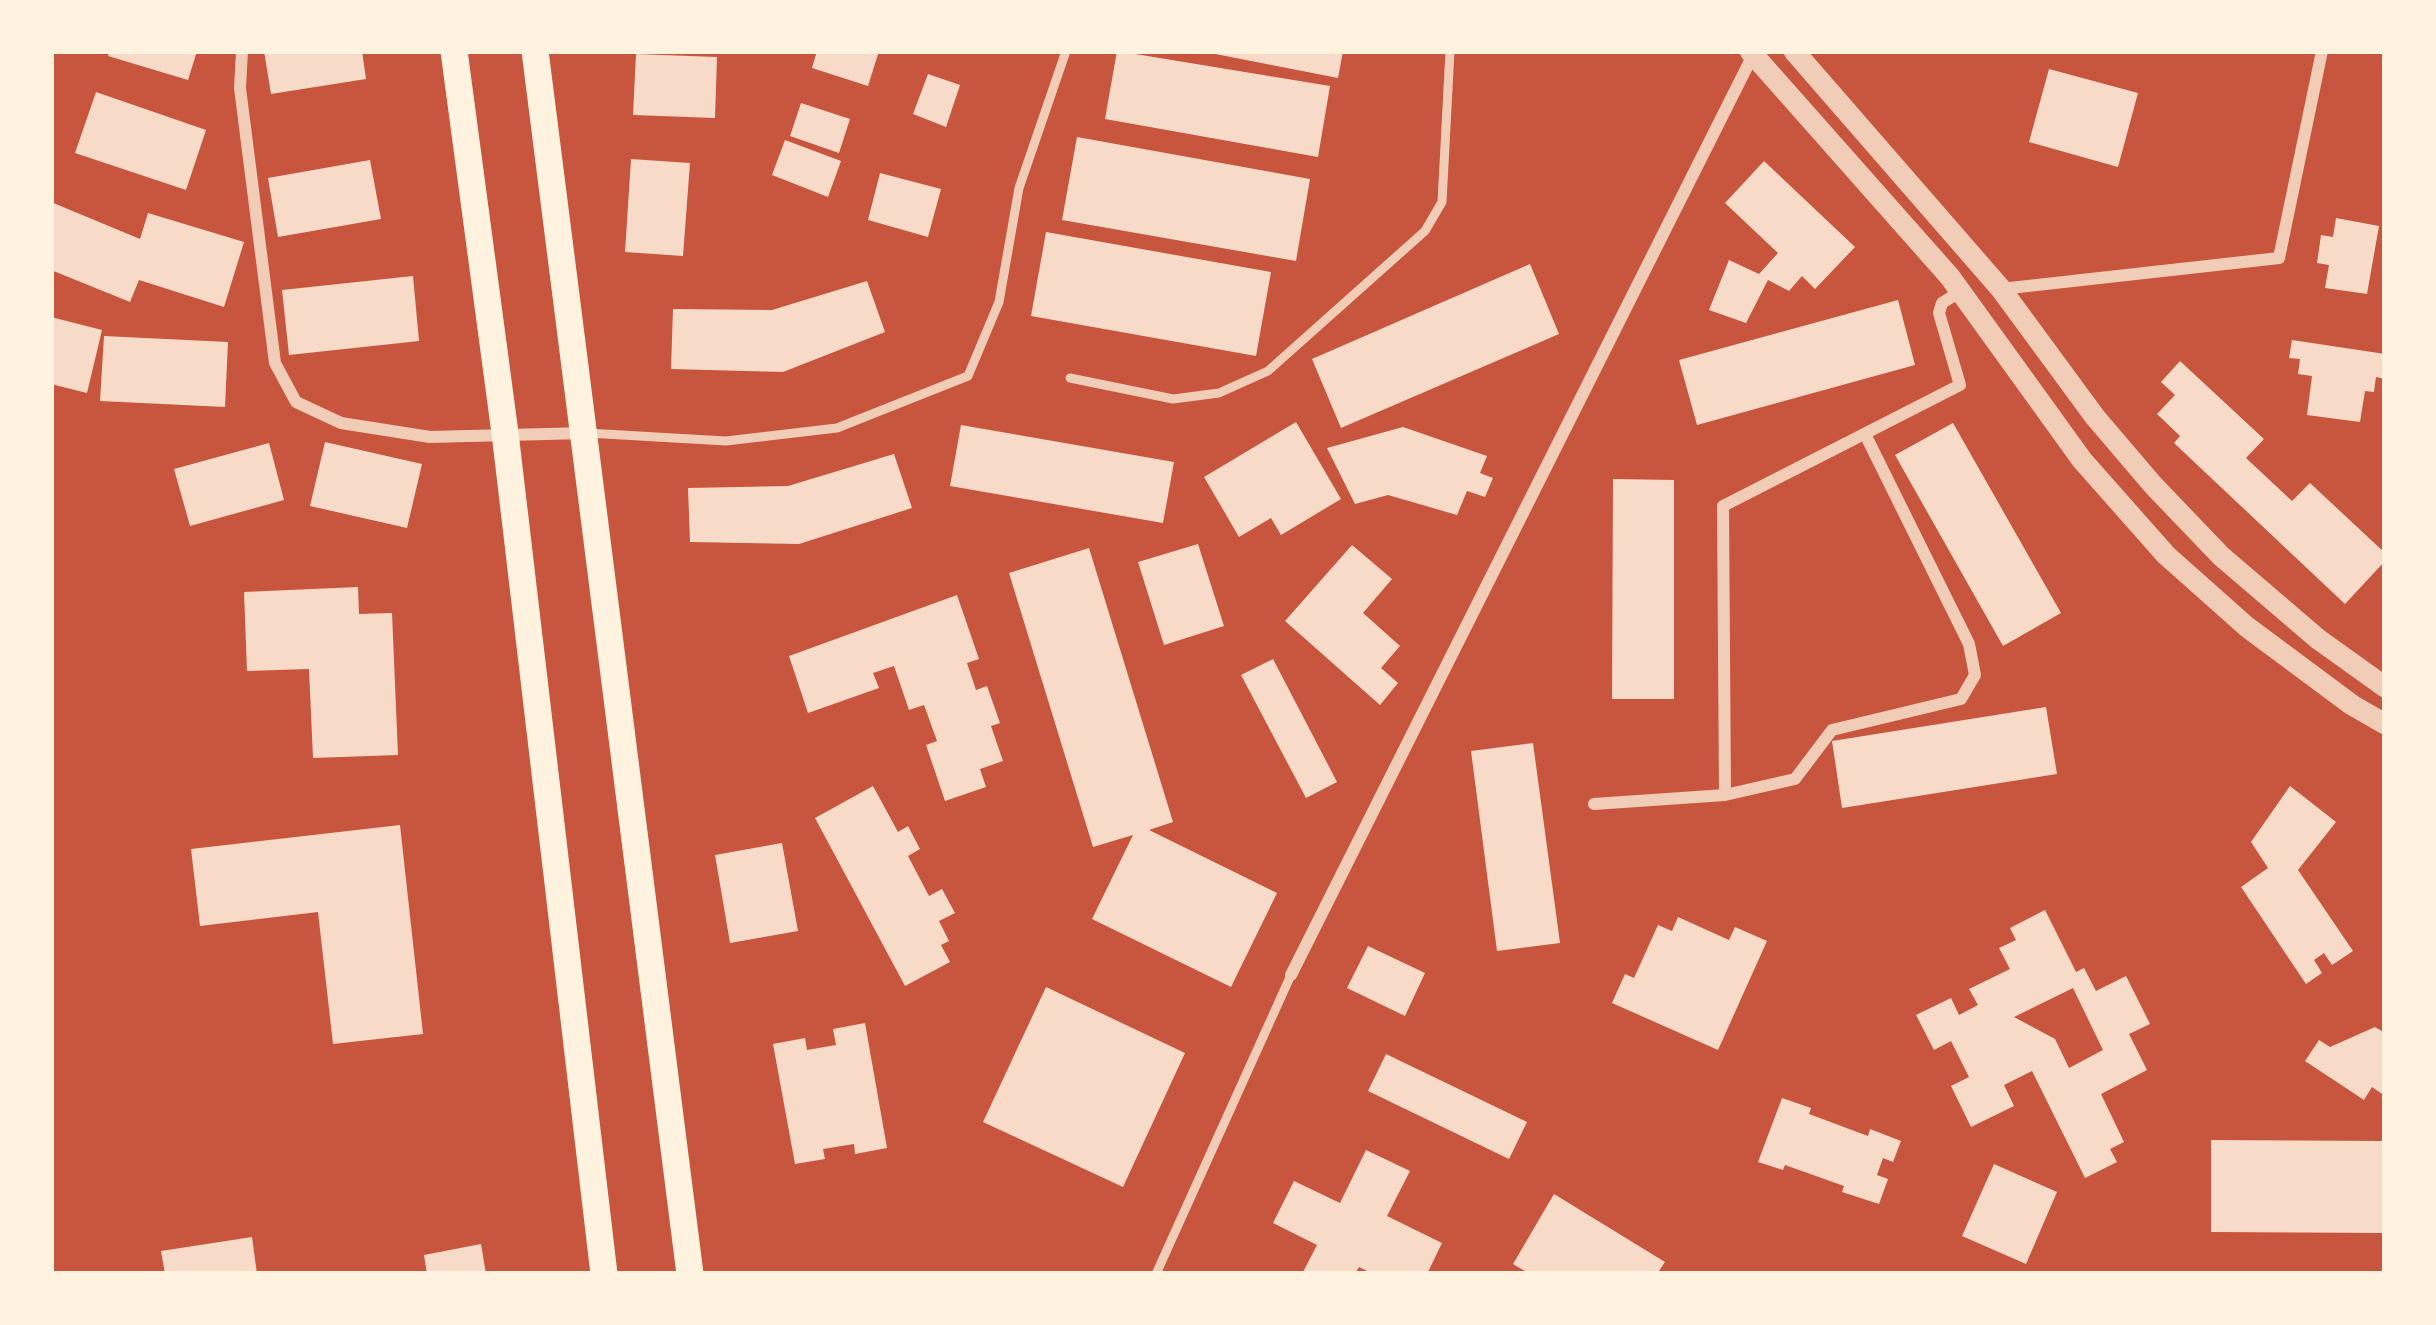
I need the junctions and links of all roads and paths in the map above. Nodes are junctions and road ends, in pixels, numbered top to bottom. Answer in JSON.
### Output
{"nodes":[{"id":1,"x":242,"y":51,"type":"edge"},
{"id":2,"x":454,"y":51,"type":"edge"},
{"id":3,"x":535,"y":51,"type":"edge"},
{"id":4,"x":1066,"y":51,"type":"edge"},
{"id":5,"x":1450,"y":51,"type":"edge"},
{"id":6,"x":1794,"y":51,"type":"edge"},
{"id":7,"x":2322,"y":51,"type":"edge"},
{"id":8,"x":1752,"y":53,"type":"edge"},
{"id":9,"x":2002,"y":289,"type":"junction"},
{"id":10,"x":1961,"y":291,"type":"junction"},
{"id":11,"x":1070,"y":378,"type":"dead end"},
{"id":12,"x":505,"y":433,"type":"junction"},
{"id":13,"x":586,"y":433,"type":"junction"},
{"id":14,"x":1865,"y":434,"type":"junction"},
{"id":15,"x":2378,"y":682,"type":"edge"},
{"id":16,"x":2353,"y":705,"type":"junction"},
{"id":17,"x":2385,"y":724,"type":"edge"},
{"id":18,"x":1725,"y":794,"type":"junction"},
{"id":19,"x":1594,"y":804,"type":"dead end"},
{"id":20,"x":1292,"y":974,"type":"joint"},
{"id":21,"x":604,"y":1274,"type":"edge"},
{"id":22,"x":690,"y":1274,"type":"edge"},
{"id":23,"x":1156,"y":1274,"type":"edge"}],
"edges":[{"from":1,"to":12,"type":"street"},
{"from":2,"to":12,"type":"main road"},
{"from":3,"to":13,"type":"main road"},
{"from":4,"to":13,"type":"lane"},
{"from":5,"to":11,"type":"lane"},
{"from":6,"to":9,"type":"street"},
{"from":7,"to":9,"type":"street"},
{"from":8,"to":10,"type":"street"},
{"from":8,"to":20,"type":"street"},
{"from":9,"to":15,"type":"street"},
{"from":10,"to":14,"type":"street"},
{"from":10,"to":16,"type":"street"},
{"from":12,"to":13,"type":"street"},
{"from":12,"to":21,"type":"main road"},
{"from":13,"to":22,"type":"main road"},
{"from":14,"to":18,"type":"street"},
{"from":14,"to":18,"type":"street"},
{"from":15,"to":16,"type":"street"},
{"from":16,"to":17,"type":"street"},
{"from":18,"to":19,"type":"street"},
{"from":20,"to":23,"type":"lane"}]}
